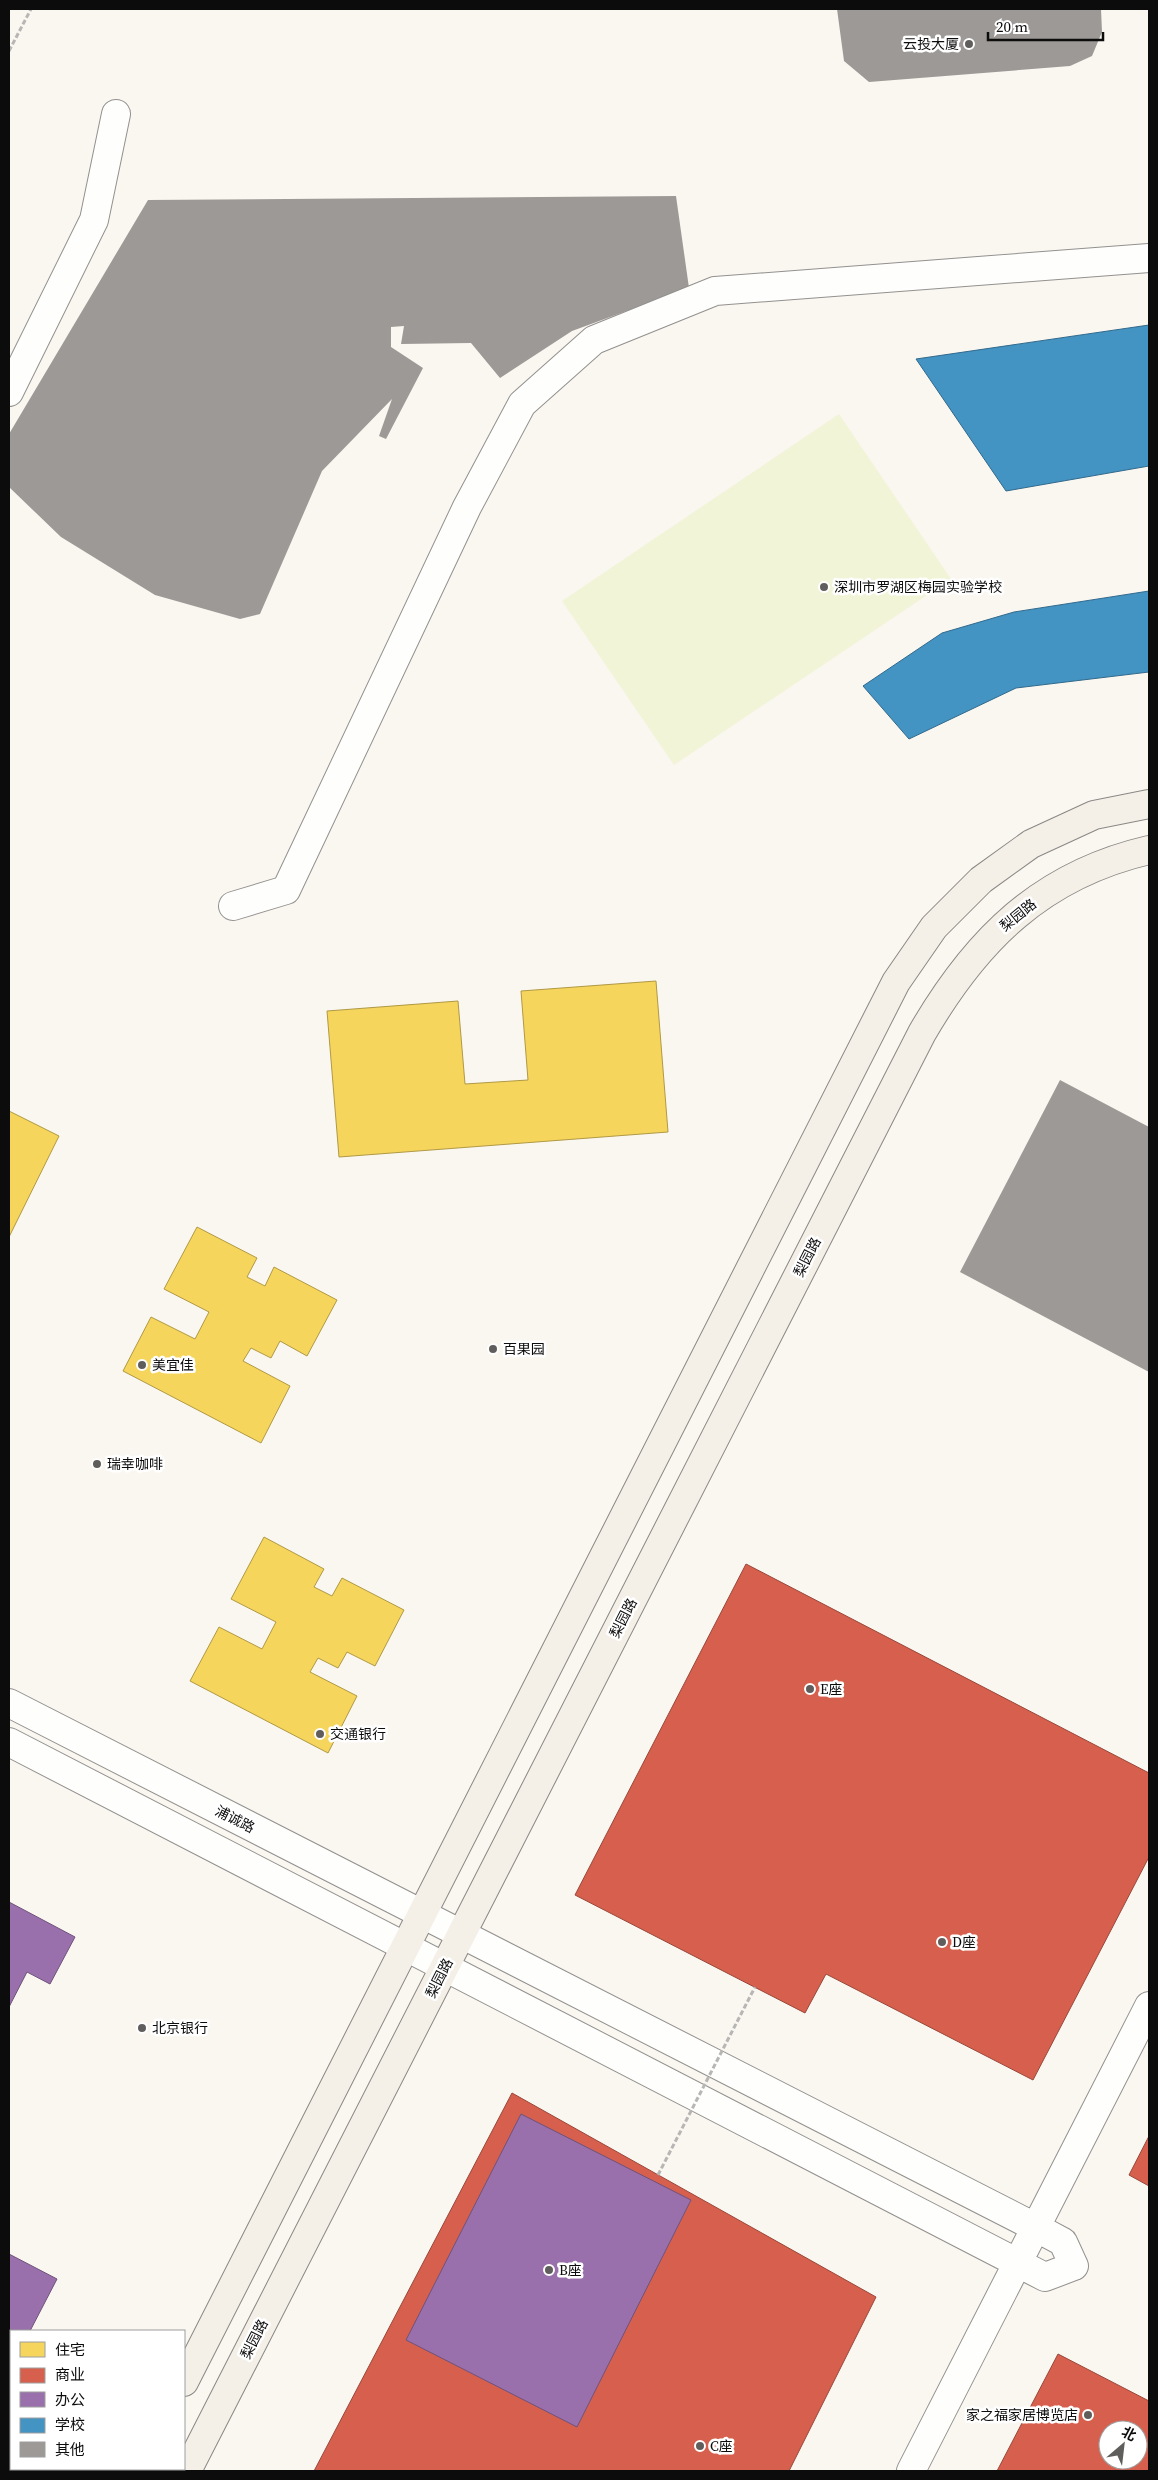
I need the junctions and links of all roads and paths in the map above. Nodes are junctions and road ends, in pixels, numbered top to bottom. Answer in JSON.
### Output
{"nodes":[{"id":1,"x":30,"y":9,"type":"edge"},
{"id":2,"x":9,"y":51,"type":"edge"},
{"id":3,"x":116,"y":114,"type":"dead end"},
{"id":4,"x":1149,"y":258,"type":"edge"},
{"id":5,"x":9,"y":392,"type":"edge"},
{"id":6,"x":1149,"y":804,"type":"edge"},
{"id":7,"x":1149,"y":850,"type":"edge"},
{"id":8,"x":233,"y":906,"type":"dead end"},
{"id":9,"x":9,"y":1703,"type":"edge"},
{"id":10,"x":9,"y":1742,"type":"edge"},
{"id":11,"x":422,"y":1914,"type":"junction"},
{"id":12,"x":461,"y":1934,"type":"junction"},
{"id":13,"x":405,"y":1947,"type":"junction"},
{"id":14,"x":444,"y":1967,"type":"junction"},
{"id":15,"x":754,"y":1987,"type":"dead end"},
{"id":16,"x":1149,"y":2006,"type":"edge"},
{"id":17,"x":658,"y":2175,"type":"dead end"},
{"id":18,"x":1035,"y":2227,"type":"junction"},
{"id":19,"x":1016,"y":2263,"type":"junction"},
{"id":20,"x":185,"y":2380,"type":"edge"},
{"id":21,"x":186,"y":2471,"type":"edge"},
{"id":22,"x":912,"y":2471,"type":"edge"}],
"edges":[{"from":1,"to":2,"type":"path"},
{"from":3,"to":5,"type":"street"},
{"from":4,"to":8,"type":"street"},
{"from":6,"to":11,"type":"street"},
{"from":7,"to":12,"type":"street","name":"梨园路"},
{"from":9,"to":11,"type":"street","name":"浦诚路"},
{"from":10,"to":13,"type":"street"},
{"from":11,"to":12,"type":"street","name":"浦诚路"},
{"from":11,"to":13,"type":"street"},
{"from":12,"to":14,"type":"street","name":"梨园路"},
{"from":12,"to":18,"type":"street","name":"浦诚路"},
{"from":13,"to":14,"type":"street"},
{"from":13,"to":20,"type":"street"},
{"from":14,"to":19,"type":"street"},
{"from":14,"to":21,"type":"street","name":"梨园路"},
{"from":15,"to":17,"type":"path","bridge":true},
{"from":16,"to":18,"type":"street"},
{"from":18,"to":19,"type":"street"},
{"from":18,"to":19,"type":"street","name":"浦诚路"},
{"from":19,"to":22,"type":"street"}]}
